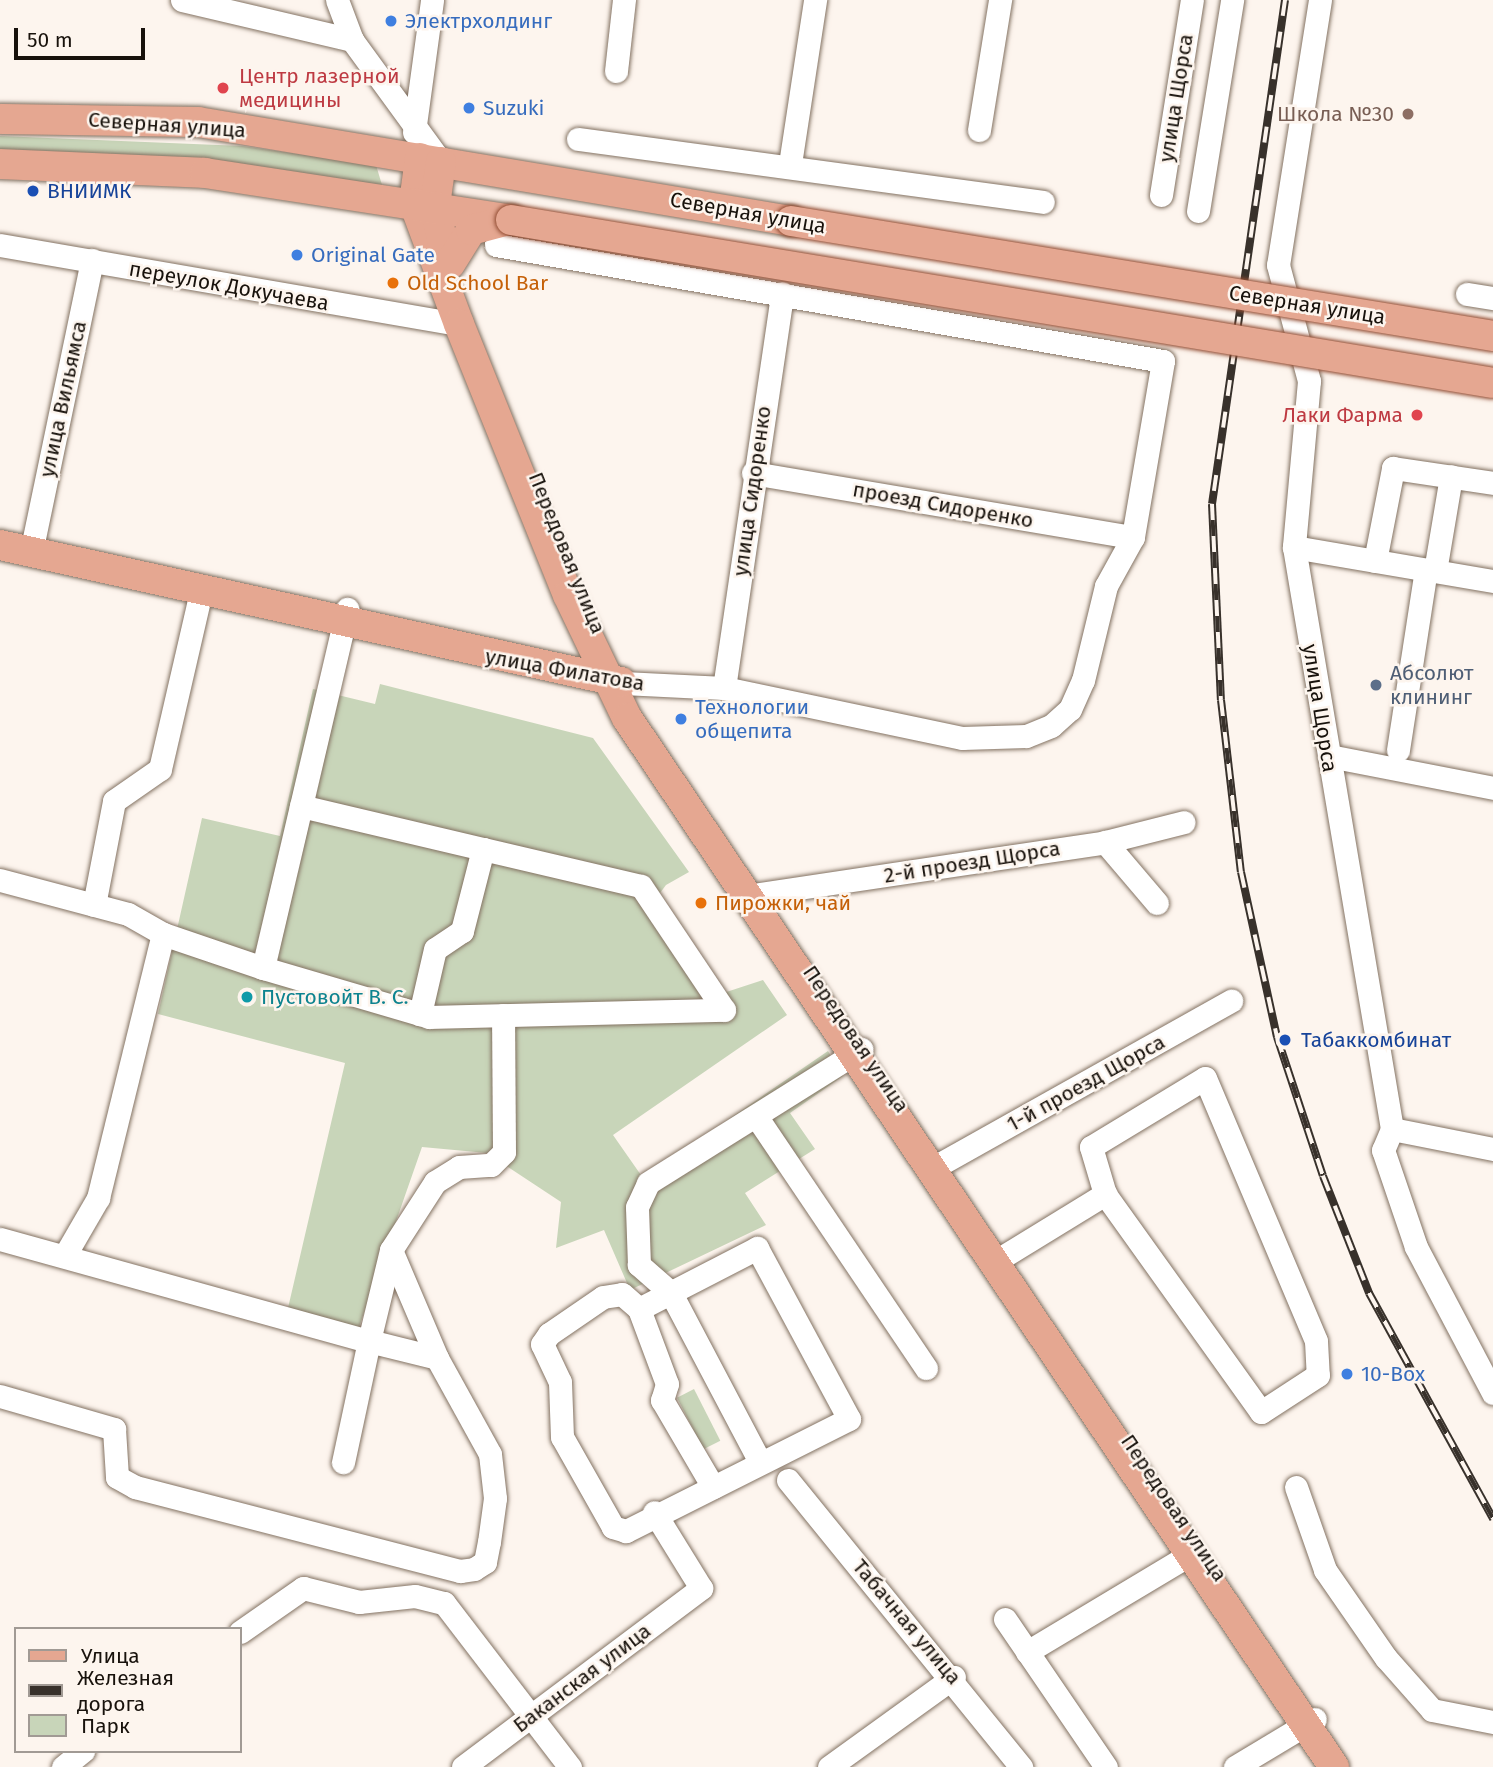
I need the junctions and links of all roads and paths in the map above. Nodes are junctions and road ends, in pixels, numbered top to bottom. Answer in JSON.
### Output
{"nodes":[{"id":1,"x":182,"y":0,"type":"edge"},
{"id":2,"x":337,"y":0,"type":"edge"},
{"id":3,"x":432,"y":0,"type":"edge"},
{"id":4,"x":624,"y":0,"type":"edge"},
{"id":5,"x":816,"y":0,"type":"edge"},
{"id":6,"x":1000,"y":0,"type":"edge"},
{"id":7,"x":1192,"y":0,"type":"edge"},
{"id":8,"x":1232,"y":0,"type":"edge"},
{"id":9,"x":1320,"y":0,"type":"edge"},
{"id":10,"x":352,"y":40,"type":"junction"},
{"id":11,"x":616,"y":71,"type":"dead end"},
{"id":12,"x":0,"y":119,"type":"edge"},
{"id":13,"x":412,"y":125,"type":"junction"},
{"id":14,"x":979,"y":130,"type":"dead end"},
{"id":15,"x":578,"y":139,"type":"dead end"},
{"id":16,"x":430,"y":160,"type":"junction"},
{"id":17,"x":0,"y":164,"type":"edge"},
{"id":18,"x":790,"y":164,"type":"junction"},
{"id":19,"x":1161,"y":195,"type":"dead end"},
{"id":20,"x":1043,"y":202,"type":"dead end"},
{"id":21,"x":425,"y":205,"type":"junction"},
{"id":22,"x":1198,"y":211,"type":"dead end"},
{"id":23,"x":511,"y":220,"type":"junction"},
{"id":24,"x":0,"y":245,"type":"edge"},
{"id":25,"x":496,"y":245,"type":"dead end"},
{"id":26,"x":92,"y":260,"type":"junction"},
{"id":27,"x":450,"y":264,"type":"junction"},
{"id":28,"x":782,"y":293,"type":"junction"},
{"id":29,"x":1467,"y":294,"type":"dead end"},
{"id":30,"x":1493,"y":298,"type":"edge"},
{"id":31,"x":459,"y":324,"type":"junction"},
{"id":32,"x":1493,"y":336,"type":"edge"},
{"id":33,"x":1493,"y":383,"type":"edge"},
{"id":34,"x":754,"y":472,"type":"junction"},
{"id":35,"x":1451,"y":476,"type":"junction"},
{"id":36,"x":1493,"y":483,"type":"edge"},
{"id":37,"x":0,"y":530,"type":"edge"},
{"id":38,"x":1133,"y":537,"type":"junction"},
{"id":39,"x":34,"y":538,"type":"junction"},
{"id":40,"x":0,"y":545,"type":"edge"},
{"id":41,"x":1294,"y":547,"type":"junction"},
{"id":42,"x":1375,"y":561,"type":"junction"},
{"id":43,"x":1431,"y":571,"type":"junction"},
{"id":44,"x":1493,"y":581,"type":"edge"},
{"id":45,"x":201,"y":591,"type":"junction"},
{"id":46,"x":345,"y":616,"type":"junction"},
{"id":47,"x":583,"y":631,"type":"junction"},
{"id":48,"x":557,"y":656,"type":"junction"},
{"id":49,"x":611,"y":674,"type":"junction"},
{"id":50,"x":724,"y":688,"type":"junction"},
{"id":51,"x":1398,"y":750,"type":"dead end"},
{"id":52,"x":1329,"y":756,"type":"junction"},
{"id":53,"x":1493,"y":788,"type":"edge"},
{"id":54,"x":301,"y":806,"type":"junction"},
{"id":55,"x":1184,"y":822,"type":"dead end"},
{"id":56,"x":1105,"y":842,"type":"junction"},
{"id":57,"x":483,"y":849,"type":"junction"},
{"id":58,"x":0,"y":880,"type":"edge"},
{"id":59,"x":759,"y":894,"type":"junction"},
{"id":60,"x":1157,"y":903,"type":"dead end"},
{"id":61,"x":94,"y":905,"type":"junction"},
{"id":62,"x":163,"y":934,"type":"junction"},
{"id":63,"x":264,"y":968,"type":"junction"},
{"id":64,"x":1231,"y":1001,"type":"dead end"},
{"id":65,"x":421,"y":1014,"type":"junction"},
{"id":66,"x":503,"y":1015,"type":"junction"},
{"id":67,"x":858,"y":1052,"type":"junction"},
{"id":68,"x":756,"y":1116,"type":"junction"},
{"id":69,"x":1392,"y":1129,"type":"junction"},
{"id":70,"x":1493,"y":1149,"type":"edge"},
{"id":71,"x":940,"y":1164,"type":"junction"},
{"id":72,"x":1105,"y":1194,"type":"junction"},
{"id":73,"x":0,"y":1239,"type":"edge"},
{"id":74,"x":391,"y":1250,"type":"junction"},
{"id":75,"x":65,"y":1255,"type":"junction"},
{"id":76,"x":1004,"y":1255,"type":"junction"},
{"id":77,"x":671,"y":1293,"type":"junction"},
{"id":78,"x":639,"y":1309,"type":"junction"},
{"id":79,"x":369,"y":1341,"type":"junction"},
{"id":80,"x":437,"y":1358,"type":"junction"},
{"id":81,"x":926,"y":1368,"type":"dead end"},
{"id":82,"x":1493,"y":1393,"type":"edge"},
{"id":83,"x":0,"y":1396,"type":"edge"},
{"id":84,"x":343,"y":1462,"type":"dead end"},
{"id":85,"x":760,"y":1462,"type":"junction"},
{"id":86,"x":788,"y":1480,"type":"dead end"},
{"id":87,"x":713,"y":1487,"type":"junction"},
{"id":88,"x":1296,"y":1487,"type":"dead end"},
{"id":89,"x":654,"y":1512,"type":"junction"},
{"id":90,"x":1189,"y":1555,"type":"junction"},
{"id":91,"x":1004,"y":1619,"type":"dead end"},
{"id":92,"x":242,"y":1631,"type":"edge"},
{"id":93,"x":1027,"y":1652,"type":"junction"},
{"id":94,"x":954,"y":1677,"type":"junction"},
{"id":95,"x":532,"y":1717,"type":"junction"},
{"id":96,"x":1310,"y":1722,"type":"junction"},
{"id":97,"x":1493,"y":1722,"type":"edge"},
{"id":98,"x":80,"y":1753,"type":"edge"},
{"id":99,"x":63,"y":1767,"type":"edge"},
{"id":100,"x":463,"y":1767,"type":"edge"},
{"id":101,"x":570,"y":1767,"type":"edge"},
{"id":102,"x":829,"y":1767,"type":"edge"},
{"id":103,"x":1021,"y":1767,"type":"edge"},
{"id":104,"x":1105,"y":1767,"type":"edge"},
{"id":105,"x":1235,"y":1767,"type":"edge"},
{"id":106,"x":1334,"y":1767,"type":"edge"},
{"id":107,"x":1348,"y":1767,"type":"edge"}],
"edges":[{"from":1,"to":10,"type":"street"},
{"from":2,"to":10,"type":"street"},
{"from":3,"to":13,"type":"street"},
{"from":4,"to":11,"type":"street"},
{"from":5,"to":18,"type":"street"},
{"from":6,"to":14,"type":"street"},
{"from":7,"to":19,"type":"street","name":"улица Щорса"},
{"from":8,"to":22,"type":"street"},
{"from":9,"to":41,"type":"street","name":"улица Щорса"},
{"from":10,"to":13,"type":"street"},
{"from":12,"to":16,"type":"main road","name":"Северная улица"},
{"from":13,"to":16,"type":"street"},
{"from":15,"to":18,"type":"street"},
{"from":16,"to":21,"type":"main road","name":"Передовая улица"},
{"from":16,"to":32,"type":"main road","name":"Северная улица","bridge":true},
{"from":17,"to":21,"type":"main road"},
{"from":18,"to":20,"type":"street"},
{"from":21,"to":23,"type":"main road"},
{"from":21,"to":27,"type":"main road","name":"Передовая улица"},
{"from":21,"to":31,"type":"main road","name":"Передовая улица"},
{"from":23,"to":27,"type":"main road"},
{"from":23,"to":33,"type":"main road","bridge":true},
{"from":24,"to":26,"type":"street","name":"переулок Докучаева"},
{"from":25,"to":28,"type":"street"},
{"from":26,"to":31,"type":"street","name":"переулок Докучаева"},
{"from":26,"to":39,"type":"street","name":"улица Вильямса"},
{"from":27,"to":49,"type":"main road","name":"Передовая улица"},
{"from":28,"to":34,"type":"street","name":"улица Сидоренко"},
{"from":28,"to":38,"type":"street","name":"улица Филатова"},
{"from":29,"to":30,"type":"street"},
{"from":31,"to":47,"type":"main road","name":"Передовая улица"},
{"from":34,"to":38,"type":"street","name":"проезд Сидоренко"},
{"from":34,"to":50,"type":"street","name":"улица Сидоренко"},
{"from":35,"to":36,"type":"street"},
{"from":35,"to":42,"type":"street"},
{"from":35,"to":43,"type":"street"},
{"from":37,"to":39,"type":"main road"},
{"from":38,"to":50,"type":"street","name":"улица Филатова"},
{"from":39,"to":46,"type":"main road"},
{"from":40,"to":45,"type":"main road","name":"улица Филатова"},
{"from":41,"to":42,"type":"street"},
{"from":41,"to":52,"type":"street","name":"улица Щорса"},
{"from":42,"to":43,"type":"street"},
{"from":43,"to":44,"type":"street"},
{"from":43,"to":51,"type":"street"},
{"from":45,"to":46,"type":"main road","name":"улица Филатова"},
{"from":45,"to":61,"type":"street"},
{"from":46,"to":48,"type":"main road"},
{"from":46,"to":49,"type":"main road","name":"улица Филатова"},
{"from":46,"to":54,"type":"street"},
{"from":47,"to":48,"type":"main road","name":"Передовая улица"},
{"from":47,"to":49,"type":"main road","name":"Передовая улица"},
{"from":48,"to":49,"type":"main road"},
{"from":49,"to":50,"type":"street","name":"улица Филатова"},
{"from":49,"to":59,"type":"main road","name":"Передовая улица"},
{"from":49,"to":67,"type":"main road","name":"Передовая улица"},
{"from":52,"to":53,"type":"street"},
{"from":52,"to":69,"type":"street","name":"улица Щорса"},
{"from":54,"to":57,"type":"street"},
{"from":54,"to":63,"type":"street"},
{"from":55,"to":56,"type":"street","name":"2-й проезд Щорса"},
{"from":56,"to":59,"type":"street","name":"2-й проезд Щорса"},
{"from":56,"to":60,"type":"street"},
{"from":57,"to":65,"type":"street"},
{"from":57,"to":66,"type":"street"},
{"from":58,"to":61,"type":"street"},
{"from":59,"to":67,"type":"main road","name":"Передовая улица"},
{"from":61,"to":62,"type":"street"},
{"from":62,"to":63,"type":"street"},
{"from":62,"to":75,"type":"street"},
{"from":63,"to":65,"type":"street"},
{"from":64,"to":71,"type":"street","name":"1-й проезд Щорса"},
{"from":65,"to":66,"type":"street"},
{"from":66,"to":74,"type":"street"},
{"from":67,"to":68,"type":"street"},
{"from":67,"to":71,"type":"main road","name":"Передовая улица"},
{"from":67,"to":90,"type":"main road","name":"Передовая улица"},
{"from":68,"to":77,"type":"street"},
{"from":68,"to":81,"type":"street"},
{"from":69,"to":70,"type":"street"},
{"from":69,"to":82,"type":"street","name":"улица Щорса"},
{"from":71,"to":76,"type":"main road","name":"Передовая улица"},
{"from":72,"to":72,"type":"street"},
{"from":72,"to":76,"type":"street"},
{"from":73,"to":75,"type":"street"},
{"from":74,"to":79,"type":"street"},
{"from":74,"to":80,"type":"street"},
{"from":75,"to":79,"type":"street"},
{"from":76,"to":96,"type":"main road","name":"Передовая улица"},
{"from":77,"to":78,"type":"street"},
{"from":77,"to":85,"type":"street"},
{"from":77,"to":85,"type":"street"},
{"from":78,"to":87,"type":"street"},
{"from":78,"to":89,"type":"street"},
{"from":79,"to":80,"type":"street"},
{"from":79,"to":84,"type":"street"},
{"from":80,"to":83,"type":"street"},
{"from":85,"to":87,"type":"street"},
{"from":86,"to":94,"type":"street","name":"Табачная улица"},
{"from":87,"to":89,"type":"street"},
{"from":88,"to":97,"type":"street"},
{"from":89,"to":95,"type":"street","name":"Баканская улица"},
{"from":90,"to":93,"type":"street"},
{"from":90,"to":96,"type":"main road","name":"Передовая улица"},
{"from":91,"to":93,"type":"street"},
{"from":92,"to":95,"type":"street"},
{"from":93,"to":104,"type":"street"},
{"from":94,"to":102,"type":"street"},
{"from":94,"to":103,"type":"street","name":"Табачная улица"},
{"from":95,"to":100,"type":"street","name":"Баканская улица"},
{"from":95,"to":101,"type":"street"},
{"from":96,"to":105,"type":"street"},
{"from":96,"to":106,"type":"main road","name":"Передовая улица"},
{"from":96,"to":107,"type":"main road","name":"Передовая улица"},
{"from":98,"to":99,"type":"street"}]}
